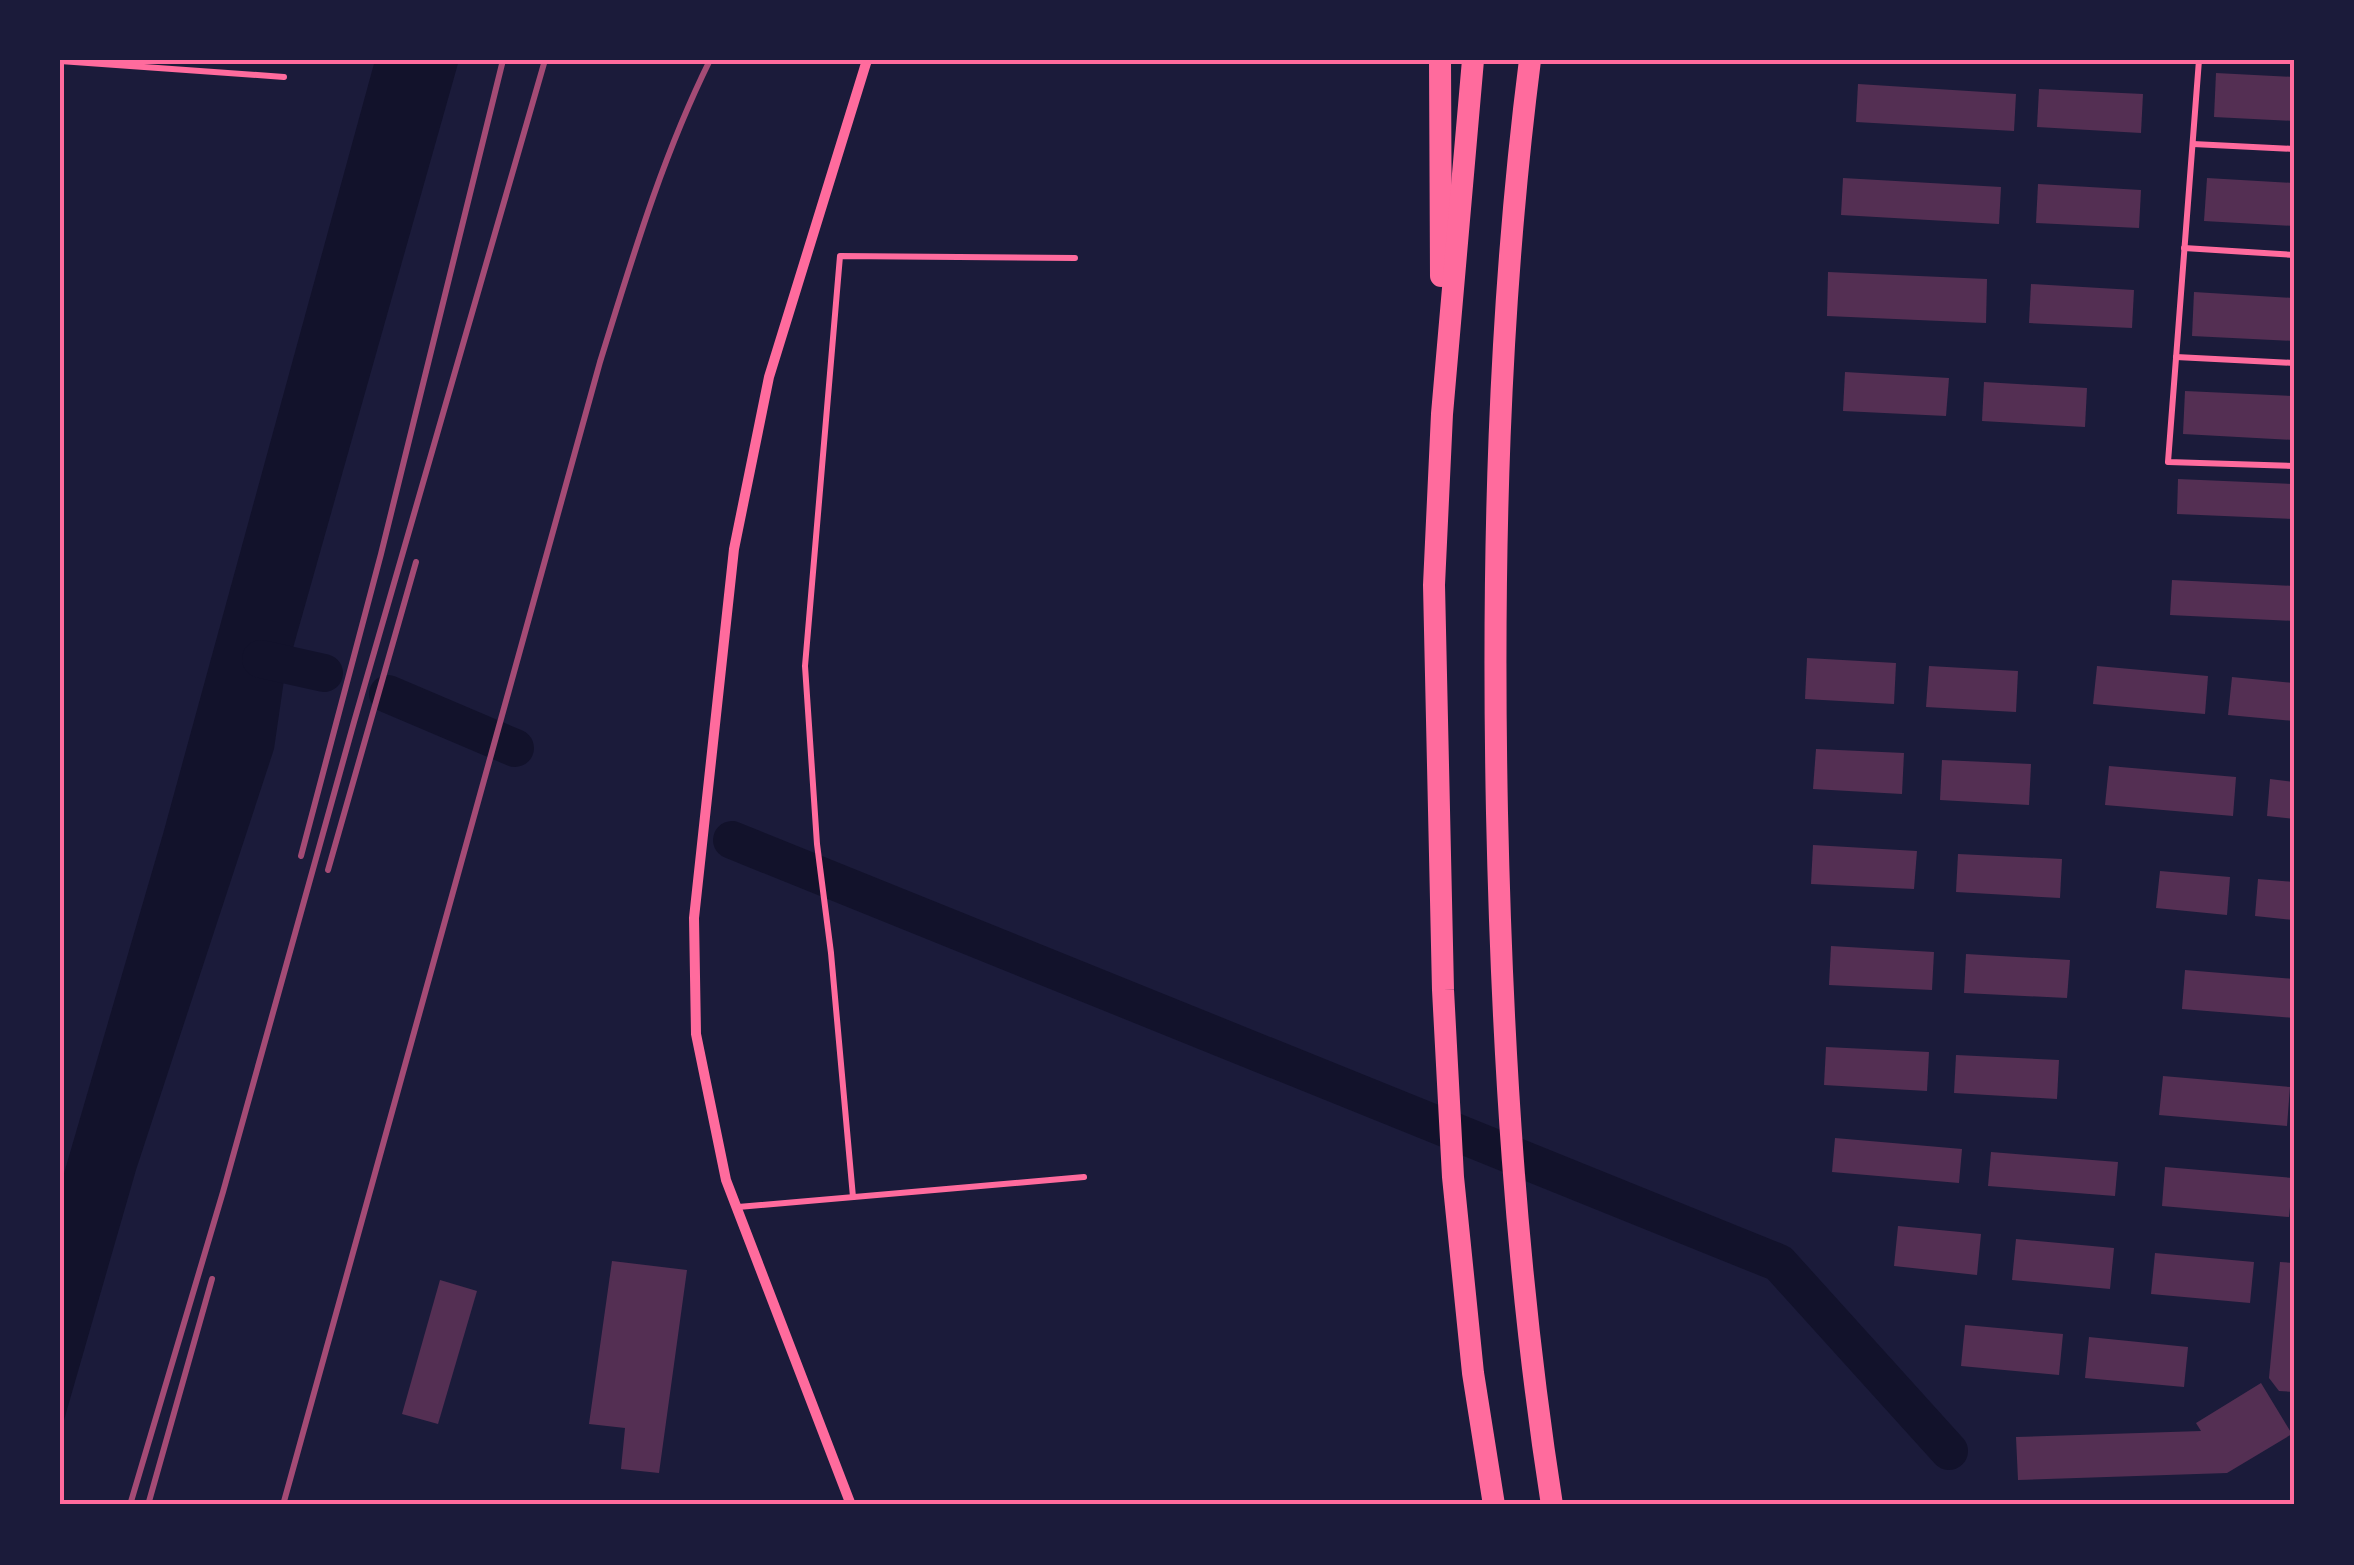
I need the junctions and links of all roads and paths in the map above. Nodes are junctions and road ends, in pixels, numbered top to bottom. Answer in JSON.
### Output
{"nodes":[{"id":1,"x":867,"y":60,"type":"edge"},
{"id":2,"x":1440,"y":60,"type":"edge"},
{"id":3,"x":1473,"y":60,"type":"edge"},
{"id":4,"x":1530,"y":60,"type":"edge"},
{"id":5,"x":2200,"y":60,"type":"edge"},
{"id":6,"x":60,"y":61,"type":"edge"},
{"id":7,"x":284,"y":76,"type":"dead end"},
{"id":8,"x":2193,"y":144,"type":"junction"},
{"id":9,"x":2294,"y":149,"type":"edge"},
{"id":10,"x":2184,"y":248,"type":"junction"},
{"id":11,"x":2294,"y":255,"type":"edge"},
{"id":12,"x":1075,"y":258,"type":"dead end"},
{"id":13,"x":2176,"y":357,"type":"junction"},
{"id":14,"x":2294,"y":363,"type":"edge"},
{"id":15,"x":1442,"y":414,"type":"junction"},
{"id":16,"x":2294,"y":466,"type":"edge"},
{"id":17,"x":1084,"y":1177,"type":"dead end"},
{"id":18,"x":853,"y":1197,"type":"junction"},
{"id":19,"x":736,"y":1207,"type":"junction"},
{"id":20,"x":851,"y":1505,"type":"edge"},
{"id":21,"x":1494,"y":1505,"type":"edge"},
{"id":22,"x":1552,"y":1505,"type":"edge"}],
"edges":[{"from":1,"to":19,"type":"street"},
{"from":2,"to":15,"type":"highway"},
{"from":3,"to":15,"type":"highway"},
{"from":4,"to":22,"type":"highway"},
{"from":5,"to":8,"type":"lane"},
{"from":6,"to":7,"type":"lane"},
{"from":8,"to":9,"type":"lane"},
{"from":8,"to":10,"type":"lane"},
{"from":10,"to":11,"type":"lane"},
{"from":10,"to":13,"type":"lane"},
{"from":12,"to":18,"type":"lane"},
{"from":13,"to":14,"type":"lane"},
{"from":13,"to":16,"type":"lane"},
{"from":15,"to":21,"type":"highway"},
{"from":17,"to":18,"type":"lane"},
{"from":18,"to":19,"type":"lane"},
{"from":19,"to":20,"type":"street"}]}
